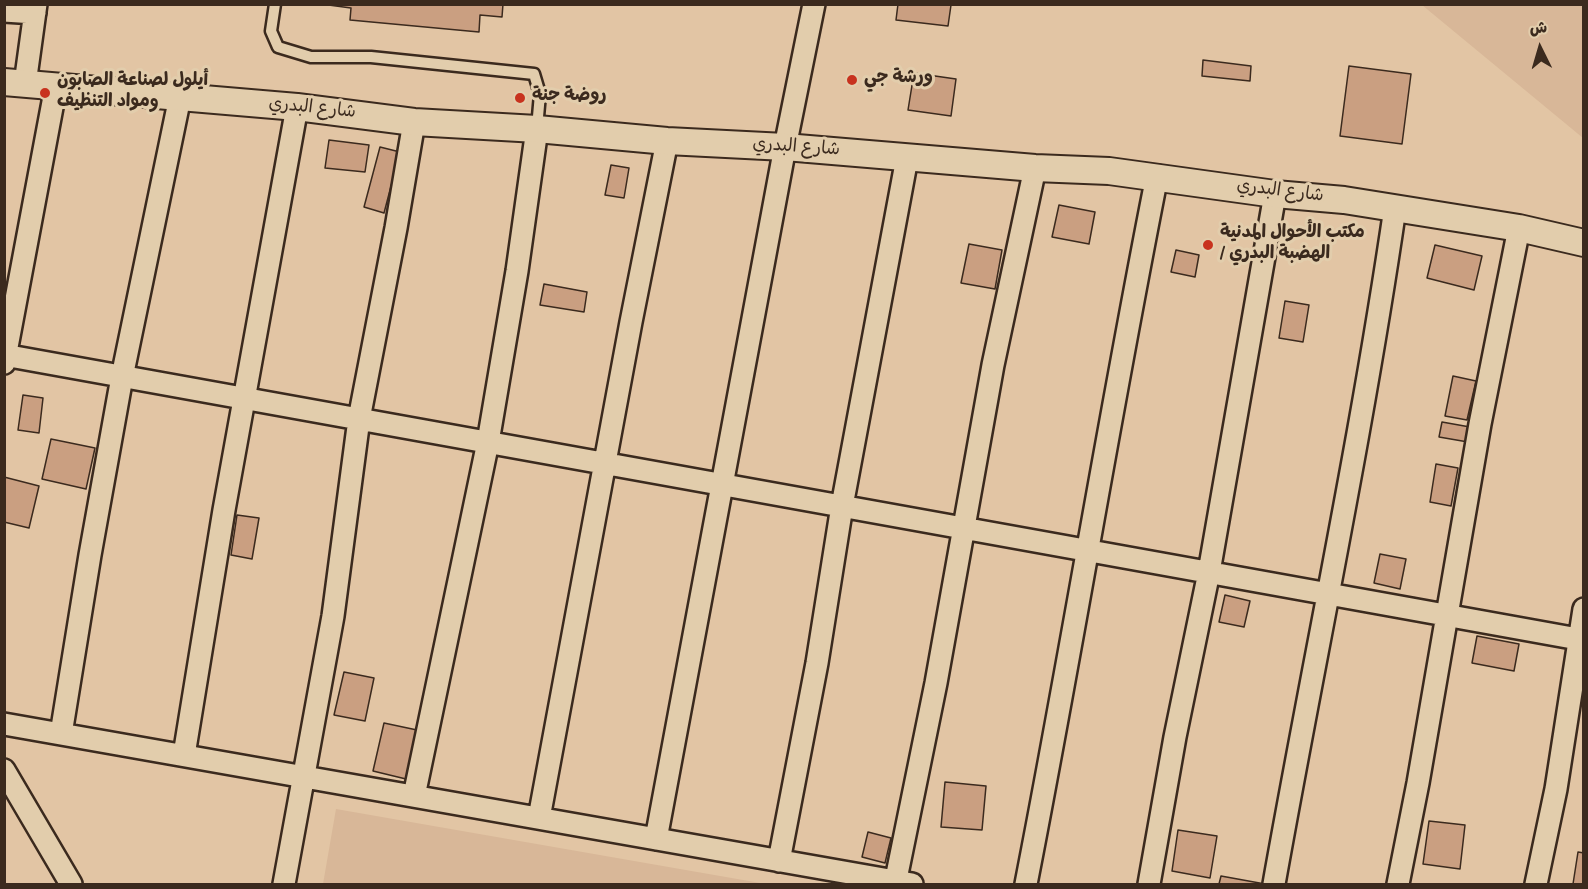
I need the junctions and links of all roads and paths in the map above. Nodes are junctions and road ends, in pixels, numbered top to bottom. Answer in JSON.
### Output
{"nodes":[{"id":1,"x":275,"y":4,"type":"edge"},
{"id":2,"x":814,"y":4,"type":"edge"},
{"id":3,"x":35,"y":9,"type":"edge"},
{"id":4,"x":4,"y":11,"type":"edge"},
{"id":5,"x":15,"y":83,"type":"edge"},
{"id":6,"x":56,"y":86,"type":"junction"},
{"id":7,"x":180,"y":97,"type":"junction"},
{"id":8,"x":297,"y":107,"type":"junction"},
{"id":9,"x":414,"y":122,"type":"junction"},
{"id":10,"x":537,"y":129,"type":"junction"},
{"id":11,"x":667,"y":141,"type":"junction"},
{"id":12,"x":785,"y":147,"type":"junction"},
{"id":13,"x":907,"y":158,"type":"junction"},
{"id":14,"x":1035,"y":168,"type":"junction"},
{"id":15,"x":1157,"y":176,"type":"junction"},
{"id":16,"x":1275,"y":194,"type":"junction"},
{"id":17,"x":1395,"y":208,"type":"junction"},
{"id":18,"x":1519,"y":228,"type":"junction"},
{"id":19,"x":1584,"y":243,"type":"edge"},
{"id":20,"x":5,"y":358,"type":"edge"},
{"id":21,"x":122,"y":376,"type":"junction"},
{"id":22,"x":245,"y":399,"type":"junction"},
{"id":23,"x":359,"y":419,"type":"junction"},
{"id":24,"x":488,"y":442,"type":"junction"},
{"id":25,"x":605,"y":463,"type":"junction"},
{"id":26,"x":724,"y":485,"type":"junction"},
{"id":27,"x":842,"y":506,"type":"junction"},
{"id":28,"x":963,"y":528,"type":"junction"},
{"id":29,"x":1087,"y":550,"type":"junction"},
{"id":30,"x":1209,"y":572,"type":"junction"},
{"id":31,"x":1327,"y":593,"type":"junction"},
{"id":32,"x":1584,"y":609,"type":"edge"},
{"id":33,"x":1446,"y":615,"type":"junction"},
{"id":34,"x":1578,"y":639,"type":"junction"},
{"id":35,"x":4,"y":723,"type":"edge"},
{"id":36,"x":61,"y":734,"type":"junction"},
{"id":37,"x":184,"y":755,"type":"junction"},
{"id":38,"x":4,"y":770,"type":"edge"},
{"id":39,"x":302,"y":776,"type":"junction"},
{"id":40,"x":414,"y":796,"type":"junction"},
{"id":41,"x":539,"y":818,"type":"junction"},
{"id":42,"x":656,"y":839,"type":"junction"},
{"id":43,"x":779,"y":861,"type":"junction"},
{"id":44,"x":900,"y":884,"type":"edge"},
{"id":45,"x":71,"y":885,"type":"edge"},
{"id":46,"x":284,"y":885,"type":"edge"},
{"id":47,"x":1026,"y":885,"type":"edge"},
{"id":48,"x":1149,"y":885,"type":"edge"},
{"id":49,"x":1274,"y":885,"type":"edge"},
{"id":50,"x":1398,"y":885,"type":"edge"},
{"id":51,"x":1536,"y":885,"type":"edge"}],
"edges":[{"from":1,"to":10,"type":"lane"},
{"from":2,"to":12,"type":"street"},
{"from":3,"to":4,"type":"street"},
{"from":3,"to":5,"type":"street"},
{"from":5,"to":6,"type":"street","name":"شارع البدري"},
{"from":6,"to":7,"type":"street","name":"شارع البدري"},
{"from":6,"to":20,"type":"street"},
{"from":7,"to":8,"type":"street","name":"شارع البدري"},
{"from":7,"to":21,"type":"street"},
{"from":8,"to":9,"type":"street","name":"شارع البدري"},
{"from":8,"to":22,"type":"street"},
{"from":9,"to":10,"type":"street","name":"شارع البدري"},
{"from":9,"to":23,"type":"street"},
{"from":10,"to":11,"type":"street","name":"شارع البدري"},
{"from":10,"to":24,"type":"street"},
{"from":11,"to":12,"type":"street","name":"شارع البدري"},
{"from":11,"to":25,"type":"street"},
{"from":12,"to":13,"type":"street","name":"شارع البدري"},
{"from":12,"to":26,"type":"street"},
{"from":13,"to":14,"type":"street","name":"شارع البدري"},
{"from":13,"to":27,"type":"street"},
{"from":14,"to":15,"type":"street","name":"شارع البدري"},
{"from":14,"to":28,"type":"street"},
{"from":15,"to":16,"type":"street","name":"شارع البدري"},
{"from":15,"to":29,"type":"street"},
{"from":16,"to":17,"type":"street","name":"شارع البدري"},
{"from":16,"to":30,"type":"street"},
{"from":17,"to":18,"type":"street","name":"شارع البدري"},
{"from":17,"to":31,"type":"street"},
{"from":18,"to":19,"type":"street","name":"شارع البدري"},
{"from":18,"to":33,"type":"street"},
{"from":20,"to":21,"type":"street"},
{"from":21,"to":22,"type":"street"},
{"from":21,"to":36,"type":"street"},
{"from":22,"to":23,"type":"street"},
{"from":22,"to":37,"type":"street"},
{"from":23,"to":24,"type":"street"},
{"from":23,"to":39,"type":"street"},
{"from":24,"to":25,"type":"street"},
{"from":24,"to":40,"type":"street"},
{"from":25,"to":26,"type":"street"},
{"from":25,"to":41,"type":"street"},
{"from":26,"to":27,"type":"street"},
{"from":26,"to":42,"type":"street"},
{"from":27,"to":28,"type":"street"},
{"from":27,"to":43,"type":"street"},
{"from":28,"to":29,"type":"street"},
{"from":28,"to":44,"type":"street"},
{"from":29,"to":30,"type":"street"},
{"from":29,"to":47,"type":"street"},
{"from":30,"to":31,"type":"street"},
{"from":30,"to":48,"type":"street"},
{"from":31,"to":33,"type":"street"},
{"from":31,"to":49,"type":"street"},
{"from":32,"to":34,"type":"street"},
{"from":33,"to":34,"type":"street"},
{"from":33,"to":50,"type":"street"},
{"from":34,"to":51,"type":"street"},
{"from":35,"to":36,"type":"street"},
{"from":36,"to":37,"type":"street"},
{"from":37,"to":39,"type":"street"},
{"from":38,"to":45,"type":"street"},
{"from":39,"to":40,"type":"street"},
{"from":39,"to":46,"type":"street"},
{"from":40,"to":41,"type":"street"},
{"from":41,"to":42,"type":"street"},
{"from":42,"to":43,"type":"street"},
{"from":43,"to":44,"type":"street"}]}
